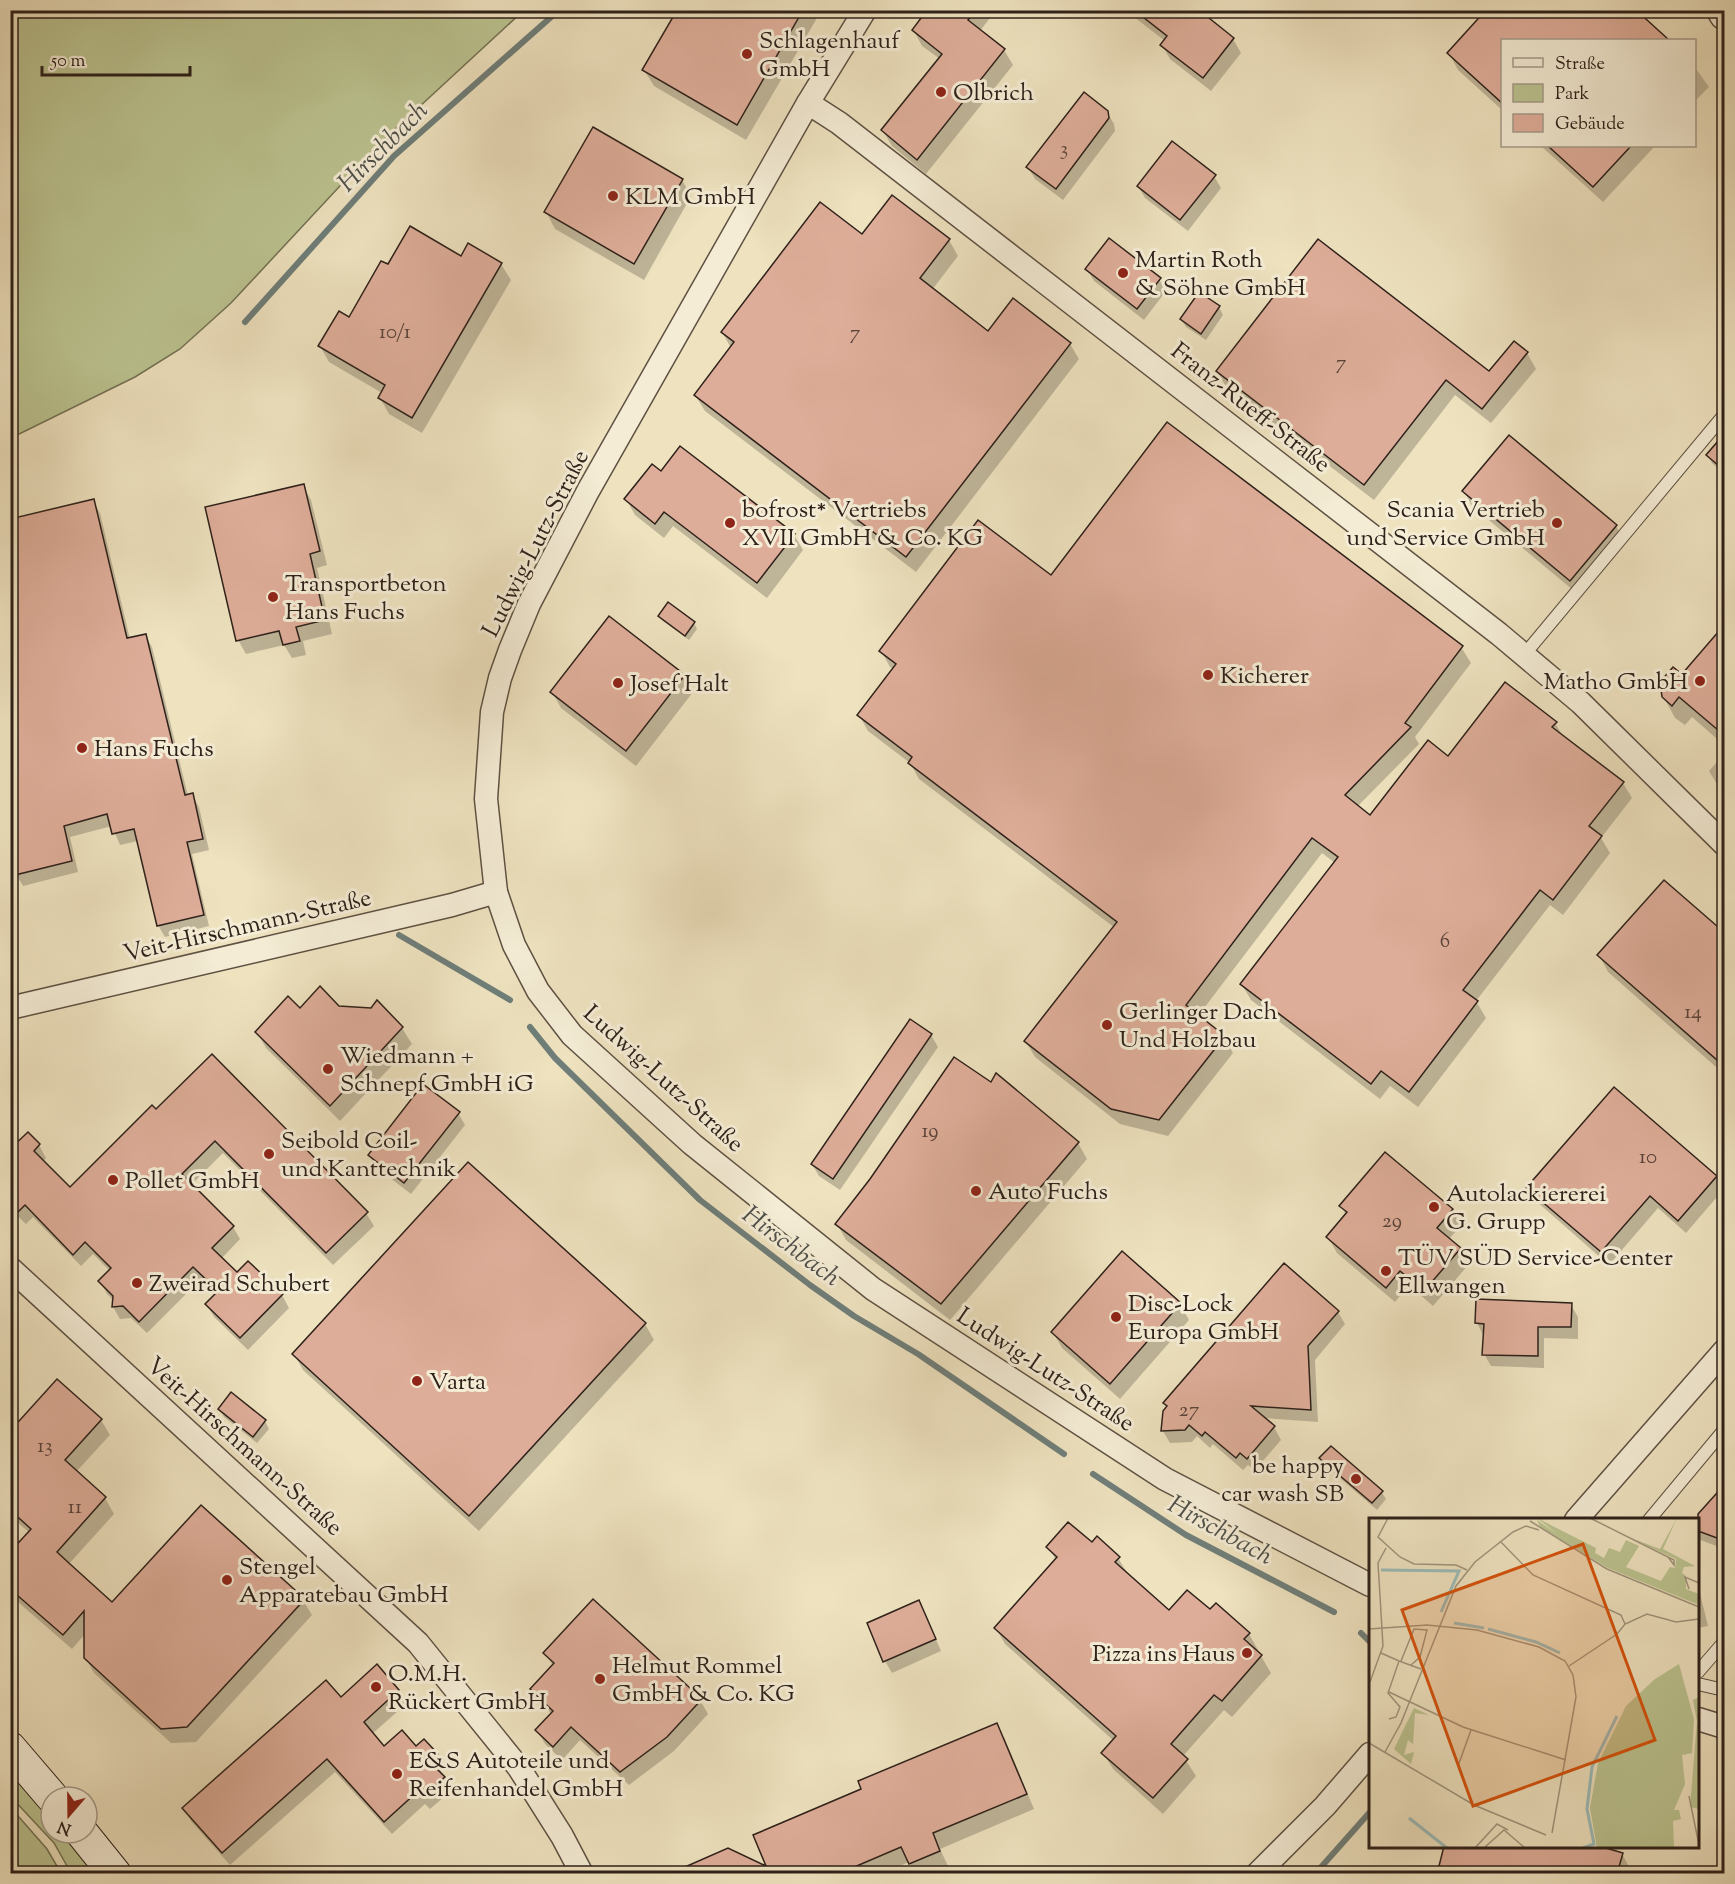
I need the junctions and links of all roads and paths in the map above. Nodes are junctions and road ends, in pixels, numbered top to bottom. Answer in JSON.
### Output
{"nodes":[{"id":1,"x":865,"y":10,"type":"edge"},
{"id":2,"x":1721,"y":10,"type":"edge"},
{"id":3,"x":1725,"y":15,"type":"edge"},
{"id":4,"x":808,"y":103,"type":"junction"},
{"id":5,"x":1725,"y":415,"type":"edge"},
{"id":6,"x":1524,"y":655,"type":"junction"},
{"id":7,"x":1725,"y":844,"type":"edge"},
{"id":8,"x":496,"y":892,"type":"junction"},
{"id":9,"x":10,"y":1008,"type":"edge"},
{"id":10,"x":10,"y":1268,"type":"edge"},
{"id":11,"x":1725,"y":1351,"type":"edge"},
{"id":12,"x":1725,"y":1430,"type":"edge"},
{"id":13,"x":1578,"y":1518,"type":"edge"},
{"id":14,"x":1651,"y":1518,"type":"edge"},
{"id":15,"x":1369,"y":1584,"type":"edge"},
{"id":16,"x":1725,"y":1642,"type":"edge"},
{"id":17,"x":1699,"y":1671,"type":"edge"},
{"id":18,"x":1699,"y":1684,"type":"edge"},
{"id":19,"x":1725,"y":1690,"type":"edge"},
{"id":20,"x":1699,"y":1719,"type":"edge"},
{"id":21,"x":1725,"y":1727,"type":"edge"},
{"id":22,"x":10,"y":1748,"type":"edge"},
{"id":23,"x":1369,"y":1757,"type":"edge"},
{"id":24,"x":42,"y":1785,"type":"edge"},
{"id":25,"x":92,"y":1845,"type":"edge"},
{"id":26,"x":115,"y":1874,"type":"edge"},
{"id":27,"x":582,"y":1874,"type":"edge"},
{"id":28,"x":1257,"y":1874,"type":"edge"}],
"edges":[{"from":1,"to":4,"type":"street","name":"Ludwig-Lutz-Straße"},
{"from":2,"to":3,"type":"street"},
{"from":4,"to":6,"type":"street","name":"Franz-Rueff-Straße"},
{"from":4,"to":8,"type":"street","name":"Ludwig-Lutz-Straße"},
{"from":5,"to":6,"type":"lane"},
{"from":6,"to":7,"type":"street","name":"Franz-Rueff-Straße"},
{"from":8,"to":9,"type":"street","name":"Veit-Hirschmann-Straße"},
{"from":8,"to":15,"type":"street","name":"Ludwig-Lutz-Straße"},
{"from":10,"to":27,"type":"street","name":"Veit-Hirschmann-Straße"},
{"from":11,"to":13,"type":"street"},
{"from":12,"to":14,"type":"lane"},
{"from":16,"to":17,"type":"lane"},
{"from":18,"to":19,"type":"lane"},
{"from":20,"to":21,"type":"street"},
{"from":22,"to":24,"type":"main road"},
{"from":23,"to":28,"type":"street"},
{"from":25,"to":26,"type":"main road"}]}
